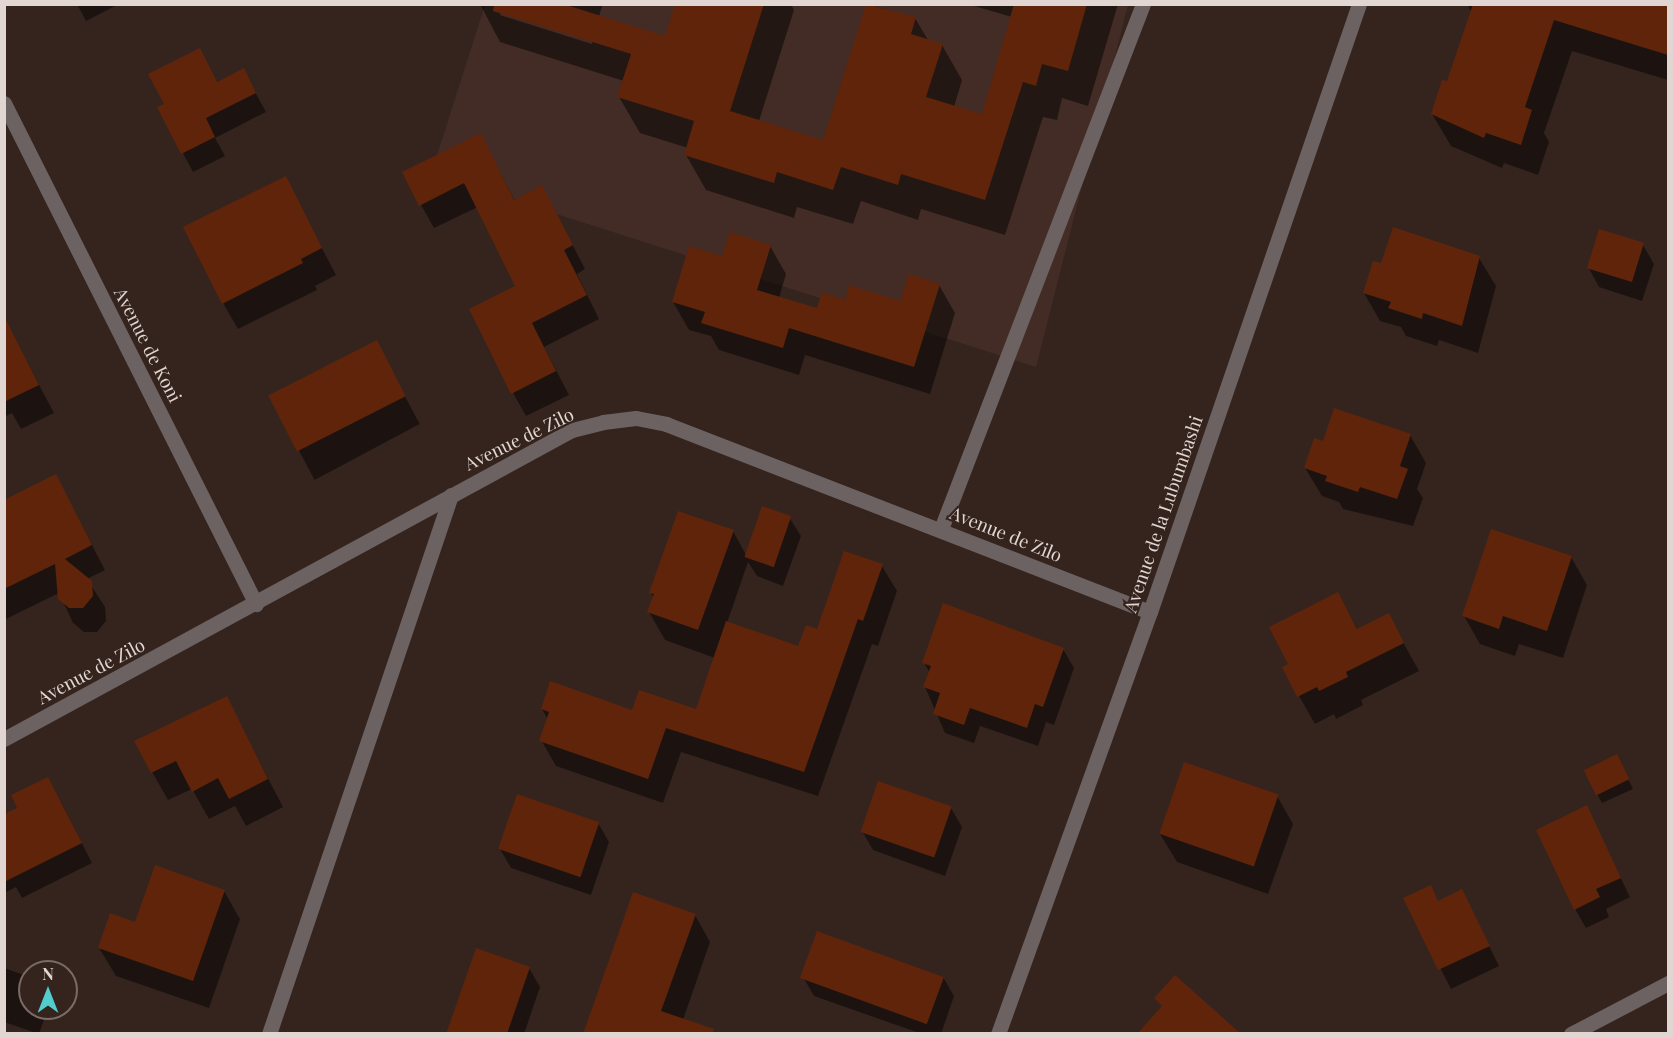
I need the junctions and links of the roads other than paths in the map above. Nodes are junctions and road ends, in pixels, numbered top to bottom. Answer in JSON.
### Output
{"nodes":[{"id":1,"x":1143,"y":4,"type":"edge"},
{"id":2,"x":1359,"y":4,"type":"edge"},
{"id":3,"x":4,"y":103,"type":"edge"},
{"id":4,"x":451,"y":495,"type":"junction"},
{"id":5,"x":941,"y":530,"type":"junction"},
{"id":6,"x":256,"y":604,"type":"junction"},
{"id":7,"x":1150,"y":612,"type":"junction"},
{"id":8,"x":4,"y":739,"type":"edge"},
{"id":9,"x":1668,"y":982,"type":"edge"},
{"id":10,"x":269,"y":1034,"type":"edge"},
{"id":11,"x":998,"y":1034,"type":"edge"},
{"id":12,"x":1571,"y":1034,"type":"edge"}],
"edges":[{"from":1,"to":5,"type":"street"},
{"from":2,"to":7,"type":"street","name":"Avenue de la Lubumbashi"},
{"from":3,"to":6,"type":"street","name":"Avenue de Koni"},
{"from":4,"to":5,"type":"street","name":"Avenue de Zilo"},
{"from":4,"to":6,"type":"street","name":"Avenue de Zilo"},
{"from":4,"to":10,"type":"street"},
{"from":5,"to":7,"type":"street","name":"Avenue de Zilo"},
{"from":6,"to":8,"type":"street","name":"Avenue de Zilo"},
{"from":7,"to":11,"type":"street","name":"Avenue de la Lubumbashi"},
{"from":9,"to":12,"type":"street"}]}
